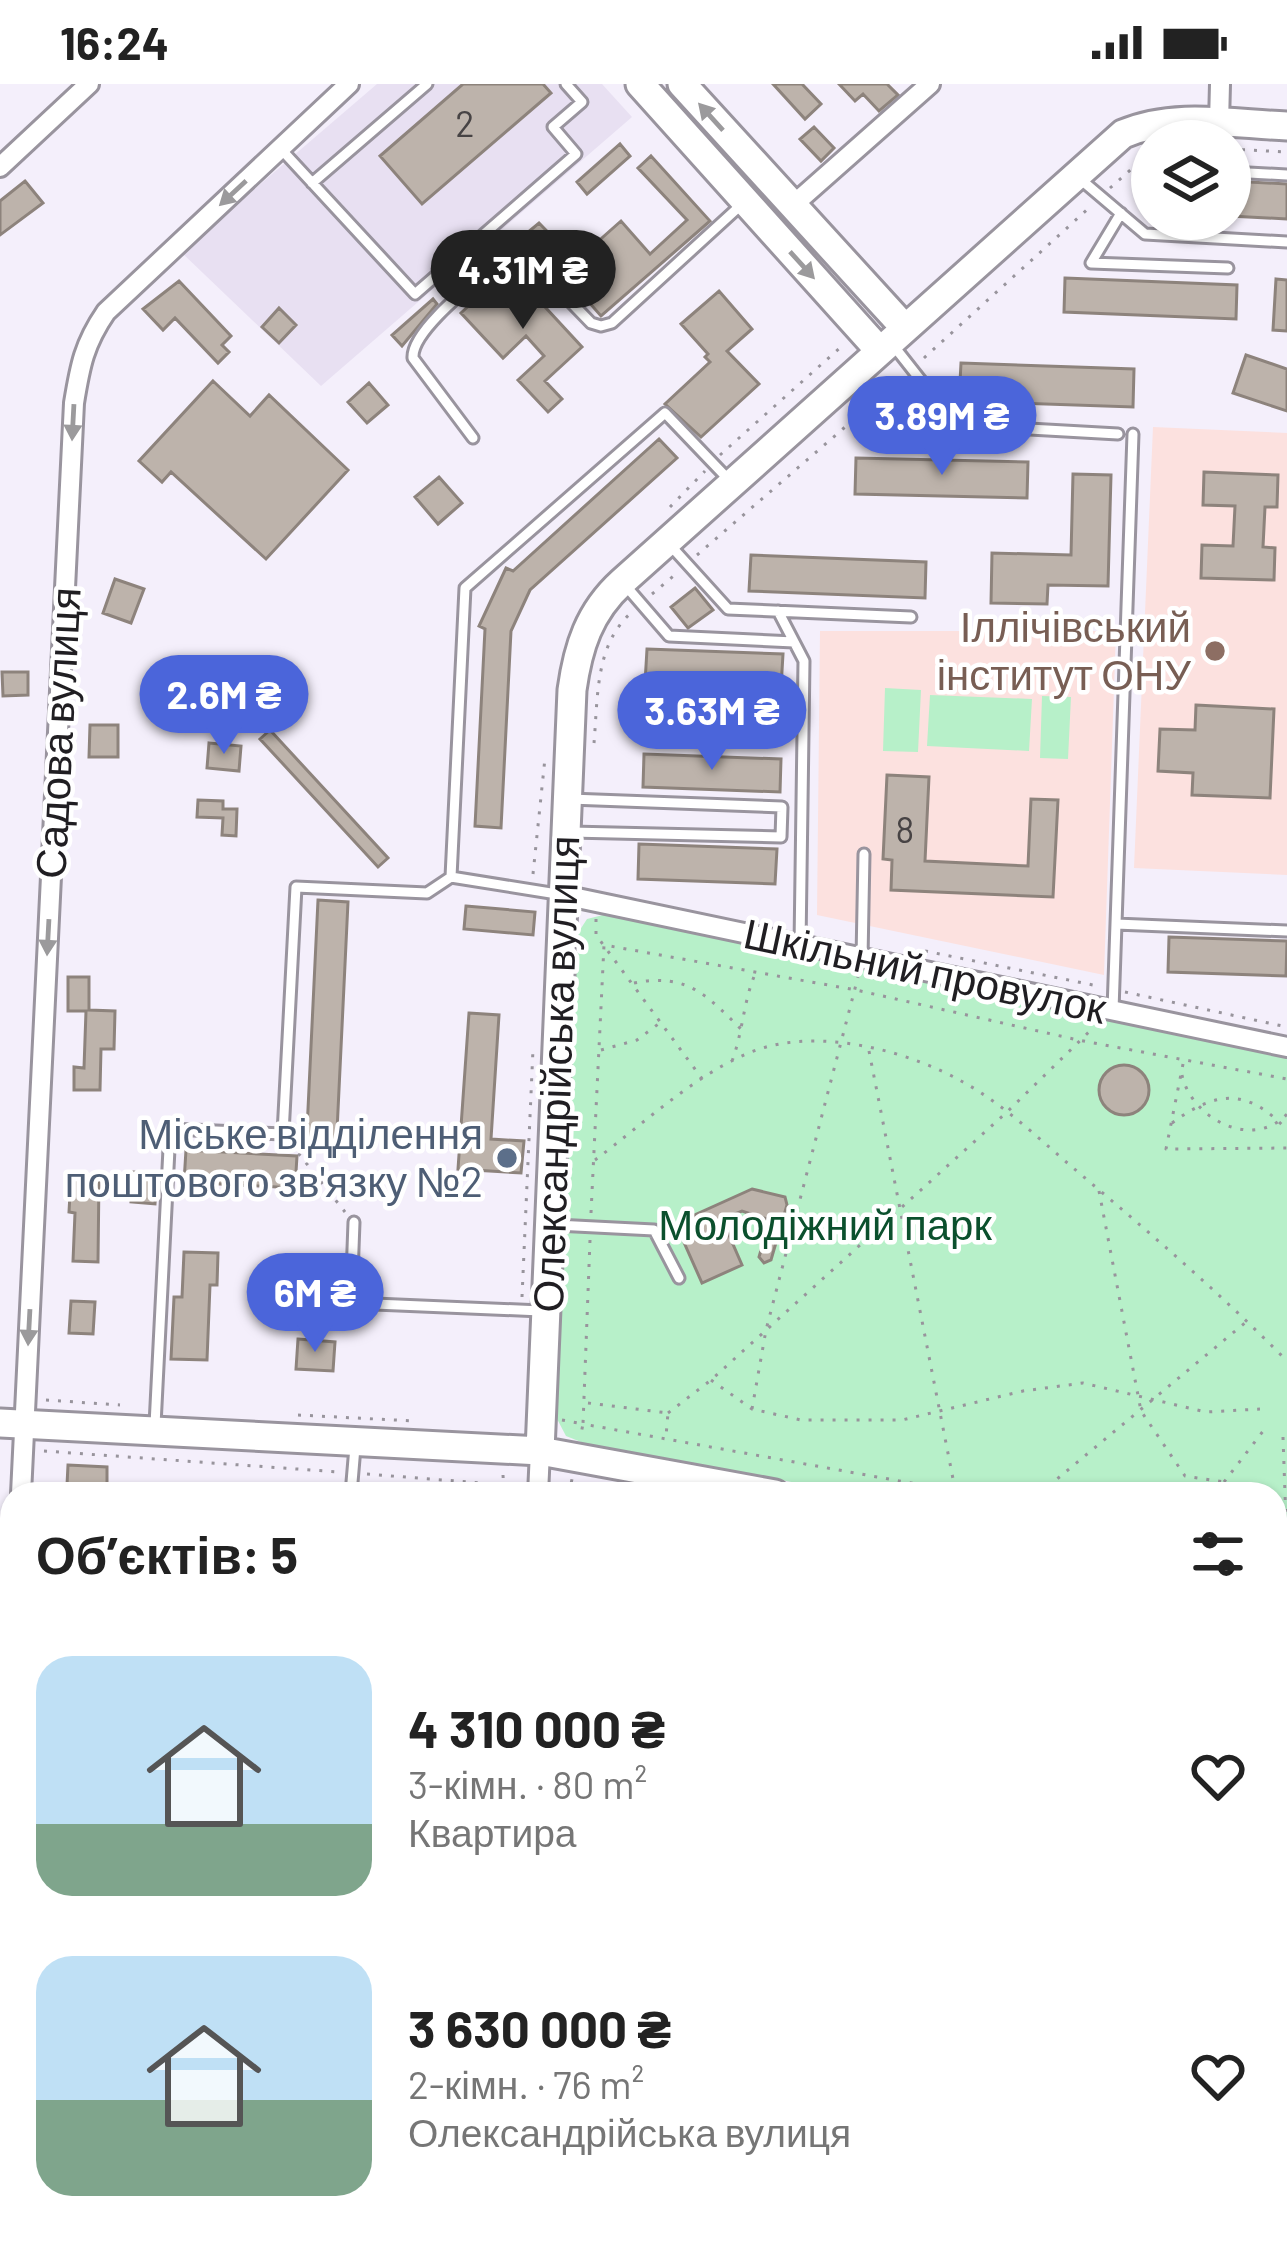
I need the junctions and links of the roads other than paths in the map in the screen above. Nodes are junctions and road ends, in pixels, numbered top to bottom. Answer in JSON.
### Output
{"nodes":[{"id":1,"x":89,"y":84,"type":"edge"},
{"id":2,"x":349,"y":84,"type":"edge"},
{"id":3,"x":427,"y":84,"type":"edge"},
{"id":4,"x":566,"y":84,"type":"edge"},
{"id":5,"x":640,"y":84,"type":"edge"},
{"id":6,"x":682,"y":84,"type":"edge"},
{"id":7,"x":1220,"y":84,"type":"edge"},
{"id":8,"x":917,"y":88,"type":"edge"},
{"id":9,"x":1215,"y":120,"type":"edge"},
{"id":10,"x":1287,"y":127,"type":"edge"},
{"id":11,"x":1251,"y":130,"type":"edge"},
{"id":12,"x":1131,"y":131,"type":"edge"},
{"id":13,"x":280,"y":148,"type":"junction"},
{"id":14,"x":0,"y":167,"type":"edge"},
{"id":15,"x":1251,"y":173,"type":"edge"},
{"id":16,"x":1287,"y":175,"type":"edge"},
{"id":17,"x":1076,"y":176,"type":"junction"},
{"id":18,"x":312,"y":183,"type":"junction"},
{"id":19,"x":745,"y":202,"type":"junction"},
{"id":20,"x":792,"y":206,"type":"junction"},
{"id":21,"x":1121,"y":213,"type":"junction"},
{"id":22,"x":1287,"y":242,"type":"edge"},
{"id":23,"x":1228,"y":268,"type":"dead end"},
{"id":24,"x":890,"y":339,"type":"junction"},
{"id":25,"x":1118,"y":434,"type":"dead end"},
{"id":26,"x":1133,"y":434,"type":"dead end"},
{"id":27,"x":473,"y":438,"type":"dead end"},
{"id":28,"x":731,"y":483,"type":"junction"},
{"id":29,"x":667,"y":542,"type":"junction"},
{"id":30,"x":622,"y":582,"type":"junction"},
{"id":31,"x":778,"y":611,"type":"junction"},
{"id":32,"x":911,"y":617,"type":"dead end"},
{"id":33,"x":794,"y":642,"type":"junction"},
{"id":34,"x":567,"y":799,"type":"junction"},
{"id":35,"x":566,"y":831,"type":"junction"},
{"id":36,"x":864,"y":854,"type":"dead end"},
{"id":37,"x":451,"y":877,"type":"junction"},
{"id":38,"x":563,"y":895,"type":"junction"},
{"id":39,"x":1116,"y":925,"type":"junction"},
{"id":40,"x":1287,"y":931,"type":"edge"},
{"id":41,"x":800,"y":945,"type":"junction"},
{"id":42,"x":862,"y":958,"type":"junction"},
{"id":43,"x":1113,"y":1010,"type":"junction"},
{"id":44,"x":1287,"y":1047,"type":"edge"},
{"id":45,"x":354,"y":1222,"type":"road end"},
{"id":46,"x":550,"y":1225,"type":"junction"},
{"id":47,"x":679,"y":1278,"type":"dead end"},
{"id":48,"x":534,"y":1310,"type":"junction"},
{"id":49,"x":155,"y":1419,"type":"junction"},
{"id":50,"x":18,"y":1424,"type":"edge"},
{"id":51,"x":355,"y":1441,"type":"junction"},
{"id":52,"x":540,"y":1451,"type":"junction"},
{"id":53,"x":20,"y":1482,"type":"edge"},
{"id":54,"x":352,"y":1482,"type":"edge"},
{"id":55,"x":539,"y":1482,"type":"edge"},
{"id":56,"x":704,"y":1482,"type":"edge"}],
"edges":[{"from":1,"to":14,"type":"street"},
{"from":2,"to":13,"type":"street","name":"Садова вулиця"},
{"from":3,"to":18,"type":"lane"},
{"from":4,"to":18,"type":"lane"},
{"from":5,"to":19,"type":"main road"},
{"from":20,"to":6,"type":"main road","one_way":true},
{"from":7,"to":9,"type":"street"},
{"from":8,"to":20,"type":"street"},
{"from":10,"to":11,"type":"main road","name":"Олександрійська вулиця"},
{"from":12,"to":17,"type":"main road","name":"Олександрійська вулиця"},
{"from":13,"to":18,"type":"lane"},
{"from":13,"to":50,"type":"street","name":"Садова вулиця","one_way":true},
{"from":15,"to":16,"type":"lane"},
{"from":17,"to":21,"type":"lane"},
{"from":17,"to":24,"type":"main road","name":"Олександрійська вулиця"},
{"from":19,"to":24,"type":"main road","one_way":true},
{"from":19,"to":27,"type":"lane"},
{"from":20,"to":24,"type":"main road"},
{"from":21,"to":22,"type":"lane"},
{"from":21,"to":23,"type":"lane"},
{"from":24,"to":25,"type":"lane"},
{"from":24,"to":28,"type":"main road","name":"Олександрійська вулиця"},
{"from":26,"to":39,"type":"lane"},
{"from":28,"to":29,"type":"main road","name":"Олександрійська вулиця"},
{"from":28,"to":37,"type":"lane"},
{"from":29,"to":30,"type":"main road","name":"Олександрійська вулиця"},
{"from":29,"to":31,"type":"lane"},
{"from":30,"to":33,"type":"lane"},
{"from":30,"to":34,"type":"main road","name":"Олександрійська вулиця"},
{"from":31,"to":32,"type":"lane"},
{"from":31,"to":33,"type":"lane"},
{"from":33,"to":41,"type":"lane"},
{"from":34,"to":35,"type":"main road","name":"Олександрійська вулиця"},
{"from":34,"to":35,"type":"lane"},
{"from":35,"to":38,"type":"main road","name":"Олександрійська вулиця"},
{"from":36,"to":42,"type":"lane"},
{"from":37,"to":38,"type":"lane"},
{"from":37,"to":49,"type":"lane"},
{"from":38,"to":41,"type":"street","name":"Шкільний провулок"},
{"from":38,"to":46,"type":"main road","name":"Олександрійська вулиця"},
{"from":39,"to":40,"type":"lane"},
{"from":39,"to":43,"type":"lane"},
{"from":41,"to":42,"type":"street","name":"Шкільний провулок"},
{"from":42,"to":43,"type":"street","name":"Шкільний провулок"},
{"from":43,"to":44,"type":"street","name":"Шкільний провулок"},
{"from":45,"to":48,"type":"lane"},
{"from":46,"to":47,"type":"lane"},
{"from":46,"to":48,"type":"main road","name":"Олександрійська вулиця"},
{"from":48,"to":52,"type":"main road","name":"Олександрійська вулиця"},
{"from":49,"to":50,"type":"main road"},
{"from":49,"to":51,"type":"main road"},
{"from":50,"to":53,"type":"street","name":"Садова вулиця"},
{"from":51,"to":52,"type":"main road"},
{"from":51,"to":54,"type":"lane"},
{"from":52,"to":55,"type":"street","name":"Олександрійська вулиця"},
{"from":52,"to":56,"type":"main road"}]}
